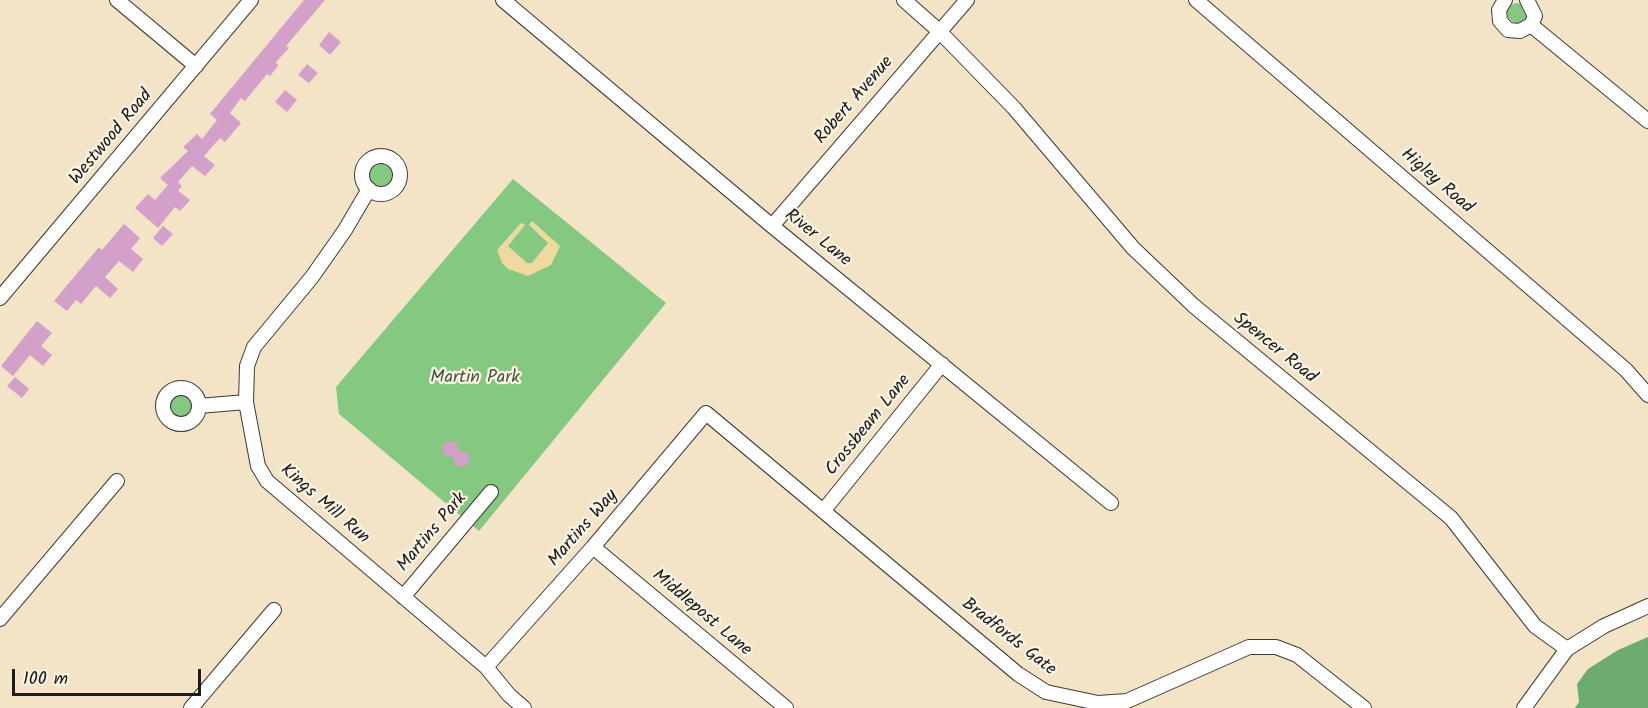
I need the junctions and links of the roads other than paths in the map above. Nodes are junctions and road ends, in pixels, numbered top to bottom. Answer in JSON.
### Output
{"nodes":[{"id":1,"x":117,"y":0,"type":"edge"},
{"id":2,"x":251,"y":0,"type":"edge"},
{"id":3,"x":503,"y":0,"type":"edge"},
{"id":4,"x":904,"y":0,"type":"edge"},
{"id":5,"x":967,"y":0,"type":"edge"},
{"id":6,"x":1196,"y":0,"type":"edge"},
{"id":7,"x":1505,"y":0,"type":"edge"},
{"id":8,"x":1527,"y":0,"type":"edge"},
{"id":9,"x":1531,"y":26,"type":"junction"},
{"id":10,"x":939,"y":31,"type":"junction"},
{"id":11,"x":196,"y":66,"type":"junction"},
{"id":12,"x":1648,"y":121,"type":"edge"},
{"id":13,"x":369,"y":189,"type":"dead end"},
{"id":14,"x":772,"y":226,"type":"junction"},
{"id":15,"x":5,"y":282,"type":"edge"},
{"id":16,"x":0,"y":298,"type":"edge"},
{"id":17,"x":942,"y":364,"type":"junction"},
{"id":18,"x":1648,"y":395,"type":"edge"},
{"id":19,"x":246,"y":402,"type":"junction"},
{"id":20,"x":199,"y":406,"type":"dead end"},
{"id":21,"x":706,"y":413,"type":"joint"},
{"id":22,"x":117,"y":481,"type":"dead end"},
{"id":23,"x":491,"y":492,"type":"dead end"},
{"id":24,"x":1111,"y":503,"type":"dead end"},
{"id":25,"x":824,"y":510,"type":"junction"},
{"id":26,"x":593,"y":547,"type":"junction"},
{"id":27,"x":403,"y":597,"type":"junction"},
{"id":28,"x":1648,"y":606,"type":"edge"},
{"id":29,"x":274,"y":610,"type":"dead end"},
{"id":30,"x":0,"y":619,"type":"edge"},
{"id":31,"x":1567,"y":649,"type":"junction"},
{"id":32,"x":486,"y":667,"type":"junction"},
{"id":33,"x":191,"y":708,"type":"edge"},
{"id":34,"x":524,"y":708,"type":"edge"},
{"id":35,"x":786,"y":708,"type":"edge"},
{"id":36,"x":1364,"y":708,"type":"edge"},
{"id":37,"x":1524,"y":708,"type":"edge"}],
"edges":[{"from":1,"to":11,"type":"street"},
{"from":2,"to":11,"type":"street","name":"Westwood Road"},
{"from":3,"to":14,"type":"street","name":"River Lane"},
{"from":4,"to":10,"type":"street","name":"Spencer Road"},
{"from":5,"to":10,"type":"street","name":"Robert Avenue"},
{"from":6,"to":18,"type":"street","name":"Higley Road"},
{"from":7,"to":9,"type":"street"},
{"from":8,"to":9,"type":"street"},
{"from":9,"to":12,"type":"street"},
{"from":10,"to":14,"type":"street","name":"Robert Avenue"},
{"from":10,"to":31,"type":"street","name":"Spencer Road"},
{"from":11,"to":15,"type":"street","name":"Westwood Road"},
{"from":13,"to":19,"type":"street","name":"Kings Mill Run"},
{"from":14,"to":17,"type":"street","name":"River Lane"},
{"from":15,"to":16,"type":"street","name":"Westwood Road"},
{"from":17,"to":24,"type":"street","name":"River Lane"},
{"from":17,"to":25,"type":"street","name":"Crossbeam Lane"},
{"from":19,"to":20,"type":"street"},
{"from":19,"to":27,"type":"street","name":"Kings Mill Run"},
{"from":21,"to":25,"type":"street","name":"Bradfords Gate"},
{"from":21,"to":26,"type":"street","name":"Martins Way"},
{"from":22,"to":30,"type":"street"},
{"from":23,"to":27,"type":"street","name":"Martins Park"},
{"from":25,"to":36,"type":"street","name":"Bradfords Gate"},
{"from":26,"to":32,"type":"street","name":"Martins Way"},
{"from":26,"to":35,"type":"street","name":"Middlepost Lane"},
{"from":27,"to":32,"type":"street","name":"Kings Mill Run"},
{"from":28,"to":31,"type":"street"},
{"from":29,"to":33,"type":"street"},
{"from":31,"to":37,"type":"street"},
{"from":32,"to":34,"type":"street","name":"Kings Mill Run"}]}
